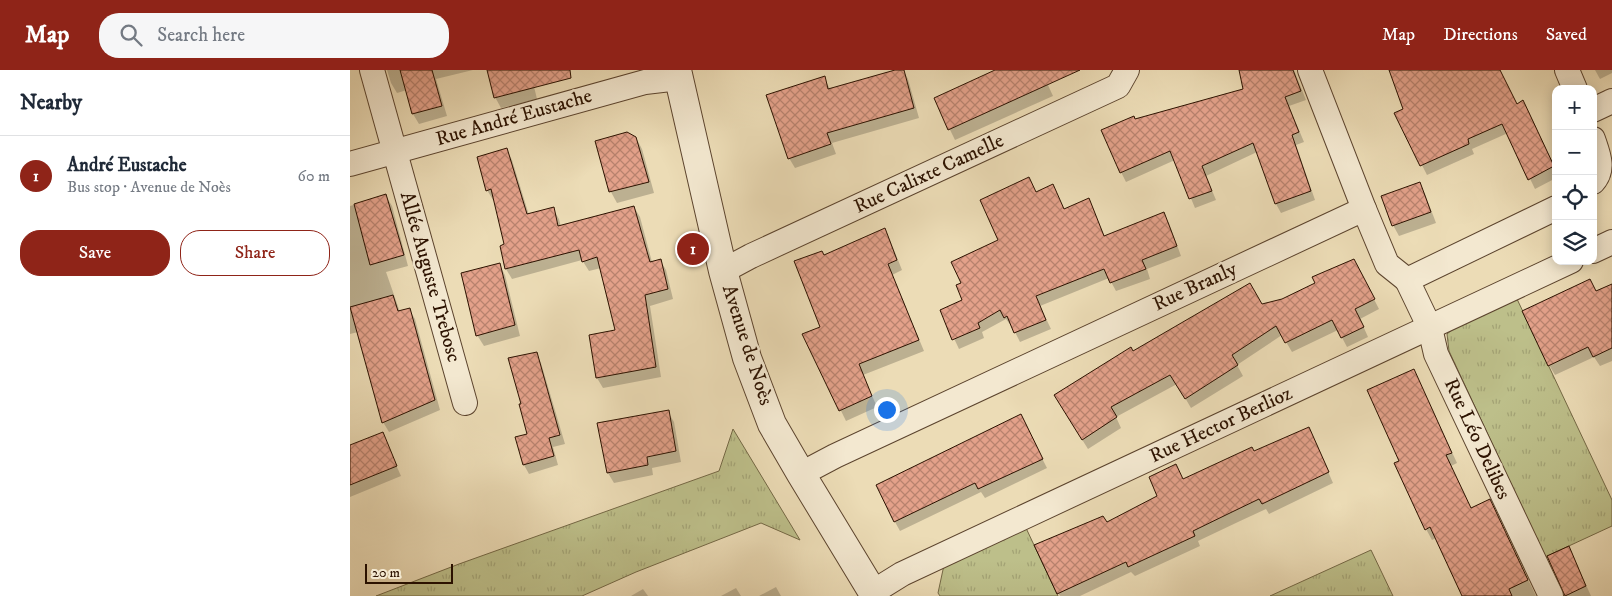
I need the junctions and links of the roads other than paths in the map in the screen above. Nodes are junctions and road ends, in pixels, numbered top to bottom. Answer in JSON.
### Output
{"nodes":[{"id":1,"x":372,"y":70,"type":"edge"},
{"id":2,"x":1126,"y":70,"type":"edge"},
{"id":3,"x":1310,"y":70,"type":"edge"},
{"id":4,"x":1567,"y":70,"type":"edge"},
{"id":5,"x":678,"y":74,"type":"edge"},
{"id":6,"x":1573,"y":85,"type":"edge"},
{"id":7,"x":1612,"y":101,"type":"edge"},
{"id":8,"x":1597,"y":108,"type":"edge"},
{"id":9,"x":1597,"y":150,"type":"edge"},
{"id":10,"x":395,"y":152,"type":"junction"},
{"id":11,"x":350,"y":164,"type":"edge"},
{"id":12,"x":1597,"y":179,"type":"edge"},
{"id":13,"x":1364,"y":209,"type":"junction"},
{"id":14,"x":1552,"y":210,"type":"edge"},
{"id":15,"x":1612,"y":242,"type":"edge"},
{"id":16,"x":1597,"y":249,"type":"edge"},
{"id":17,"x":1563,"y":265,"type":"edge"},
{"id":18,"x":723,"y":271,"type":"junction"},
{"id":19,"x":1407,"y":280,"type":"junction"},
{"id":20,"x":1430,"y":328,"type":"junction"},
{"id":21,"x":465,"y":403,"type":"dead end"},
{"id":22,"x":801,"y":474,"type":"junction"},
{"id":23,"x":874,"y":594,"type":"edge"},
{"id":24,"x":1551,"y":596,"type":"edge"}],
"edges":[{"from":1,"to":10,"type":"street","name":"Allée Auguste Trebosc"},
{"from":2,"to":18,"type":"street","name":"Rue Calixte Camelle"},
{"from":3,"to":13,"type":"street"},
{"from":4,"to":6,"type":"street"},
{"from":5,"to":10,"type":"street","name":"Rue André Eustache"},
{"from":5,"to":18,"type":"street","name":"Avenue de Noès"},
{"from":7,"to":8,"type":"street"},
{"from":9,"to":12,"type":"street"},
{"from":10,"to":11,"type":"street","name":"Rue André Eustache"},
{"from":10,"to":21,"type":"street","name":"Allée Auguste Trebosc"},
{"from":13,"to":19,"type":"street"},
{"from":13,"to":22,"type":"street","name":"Rue Branly"},
{"from":14,"to":19,"type":"street"},
{"from":15,"to":16,"type":"street"},
{"from":17,"to":20,"type":"street","name":"Rue Hector Berlioz"},
{"from":18,"to":22,"type":"street","name":"Avenue de Noès"},
{"from":19,"to":20,"type":"street","name":"Rue Léo Delibes"},
{"from":20,"to":23,"type":"street","name":"Rue Hector Berlioz"},
{"from":20,"to":24,"type":"street","name":"Rue Léo Delibes"},
{"from":22,"to":23,"type":"street","name":"Avenue de Noès"}]}
